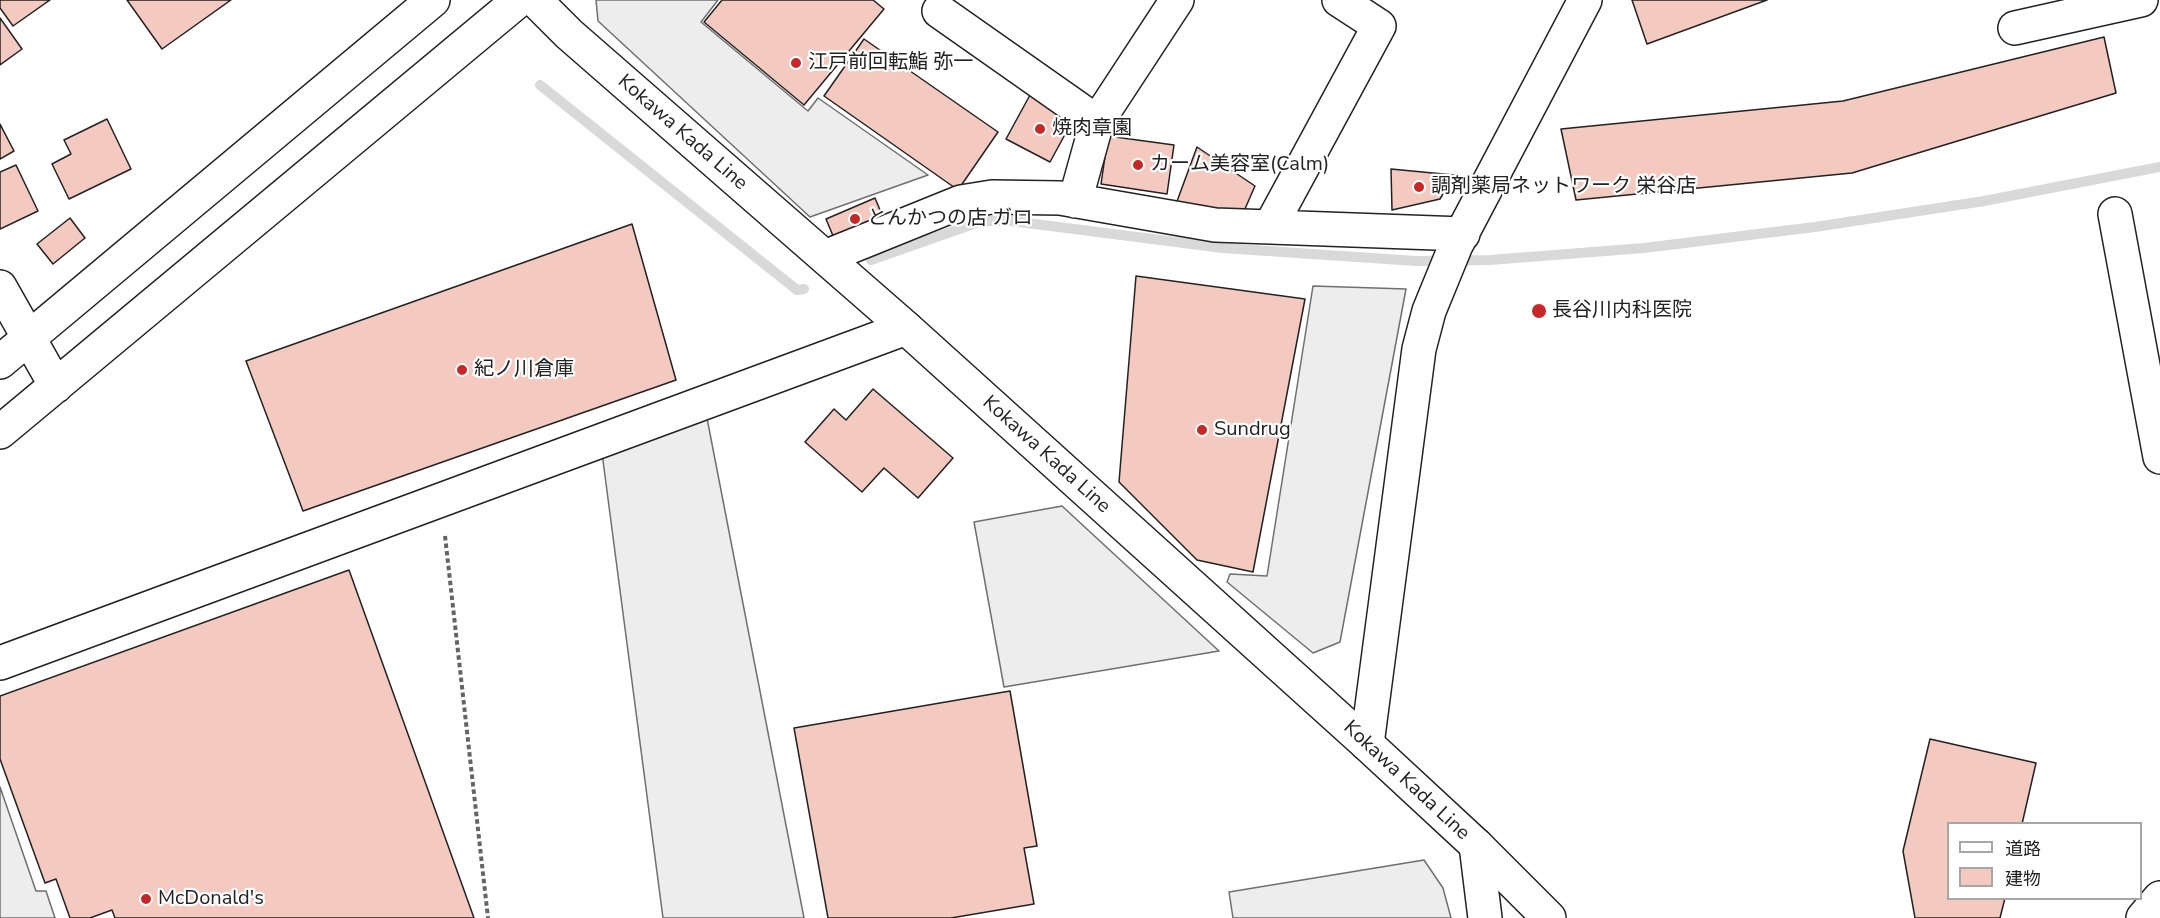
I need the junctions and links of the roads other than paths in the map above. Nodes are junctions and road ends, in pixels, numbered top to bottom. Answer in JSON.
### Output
{"nodes":[{"id":1,"x":433,"y":0,"type":"edge"},
{"id":2,"x":519,"y":0,"type":"edge"},
{"id":3,"x":536,"y":0,"type":"edge"},
{"id":4,"x":1177,"y":0,"type":"edge"},
{"id":5,"x":1338,"y":0,"type":"edge"},
{"id":6,"x":1585,"y":0,"type":"edge"},
{"id":7,"x":2141,"y":0,"type":"edge"},
{"id":8,"x":939,"y":10,"type":"dead end"},
{"id":9,"x":2015,"y":28,"type":"dead end"},
{"id":10,"x":1097,"y":122,"type":"junction"},
{"id":11,"x":1075,"y":201,"type":"junction"},
{"id":12,"x":2115,"y":214,"type":"dead end"},
{"id":13,"x":1270,"y":227,"type":"junction"},
{"id":14,"x":1455,"y":250,"type":"junction"},
{"id":15,"x":825,"y":257,"type":"junction"},
{"id":16,"x":0,"y":287,"type":"edge"},
{"id":17,"x":906,"y":328,"type":"junction"},
{"id":18,"x":29,"y":338,"type":"junction"},
{"id":19,"x":0,"y":362,"type":"edge"},
{"id":20,"x":56,"y":386,"type":"junction"},
{"id":21,"x":0,"y":432,"type":"edge"},
{"id":22,"x":2160,"y":457,"type":"edge"},
{"id":23,"x":0,"y":663,"type":"edge"},
{"id":24,"x":1367,"y":744,"type":"junction"},
{"id":25,"x":1476,"y":845,"type":"junction"},
{"id":26,"x":2160,"y":898,"type":"edge"},
{"id":27,"x":1485,"y":918,"type":"edge"},
{"id":28,"x":1549,"y":918,"type":"edge"},
{"id":29,"x":2143,"y":918,"type":"edge"}],
"edges":[{"from":1,"to":18,"type":"street"},
{"from":2,"to":20,"type":"street"},
{"from":3,"to":15,"type":"street","name":"Kokawa Kada Line"},
{"from":4,"to":10,"type":"street"},
{"from":5,"to":13,"type":"street"},
{"from":6,"to":14,"type":"street"},
{"from":7,"to":9,"type":"street"},
{"from":8,"to":10,"type":"street"},
{"from":10,"to":11,"type":"street"},
{"from":11,"to":13,"type":"street"},
{"from":11,"to":15,"type":"street"},
{"from":12,"to":22,"type":"street"},
{"from":13,"to":14,"type":"street"},
{"from":14,"to":24,"type":"street"},
{"from":15,"to":17,"type":"street","name":"Kokawa Kada Line"},
{"from":16,"to":18,"type":"street"},
{"from":17,"to":23,"type":"street"},
{"from":17,"to":24,"type":"street","name":"Kokawa Kada Line"},
{"from":18,"to":19,"type":"street"},
{"from":18,"to":20,"type":"street"},
{"from":20,"to":21,"type":"street"},
{"from":24,"to":25,"type":"street","name":"Kokawa Kada Line"},
{"from":25,"to":27,"type":"street"},
{"from":25,"to":28,"type":"street","name":"Kokawa Kada Line"},
{"from":26,"to":29,"type":"street"}]}
